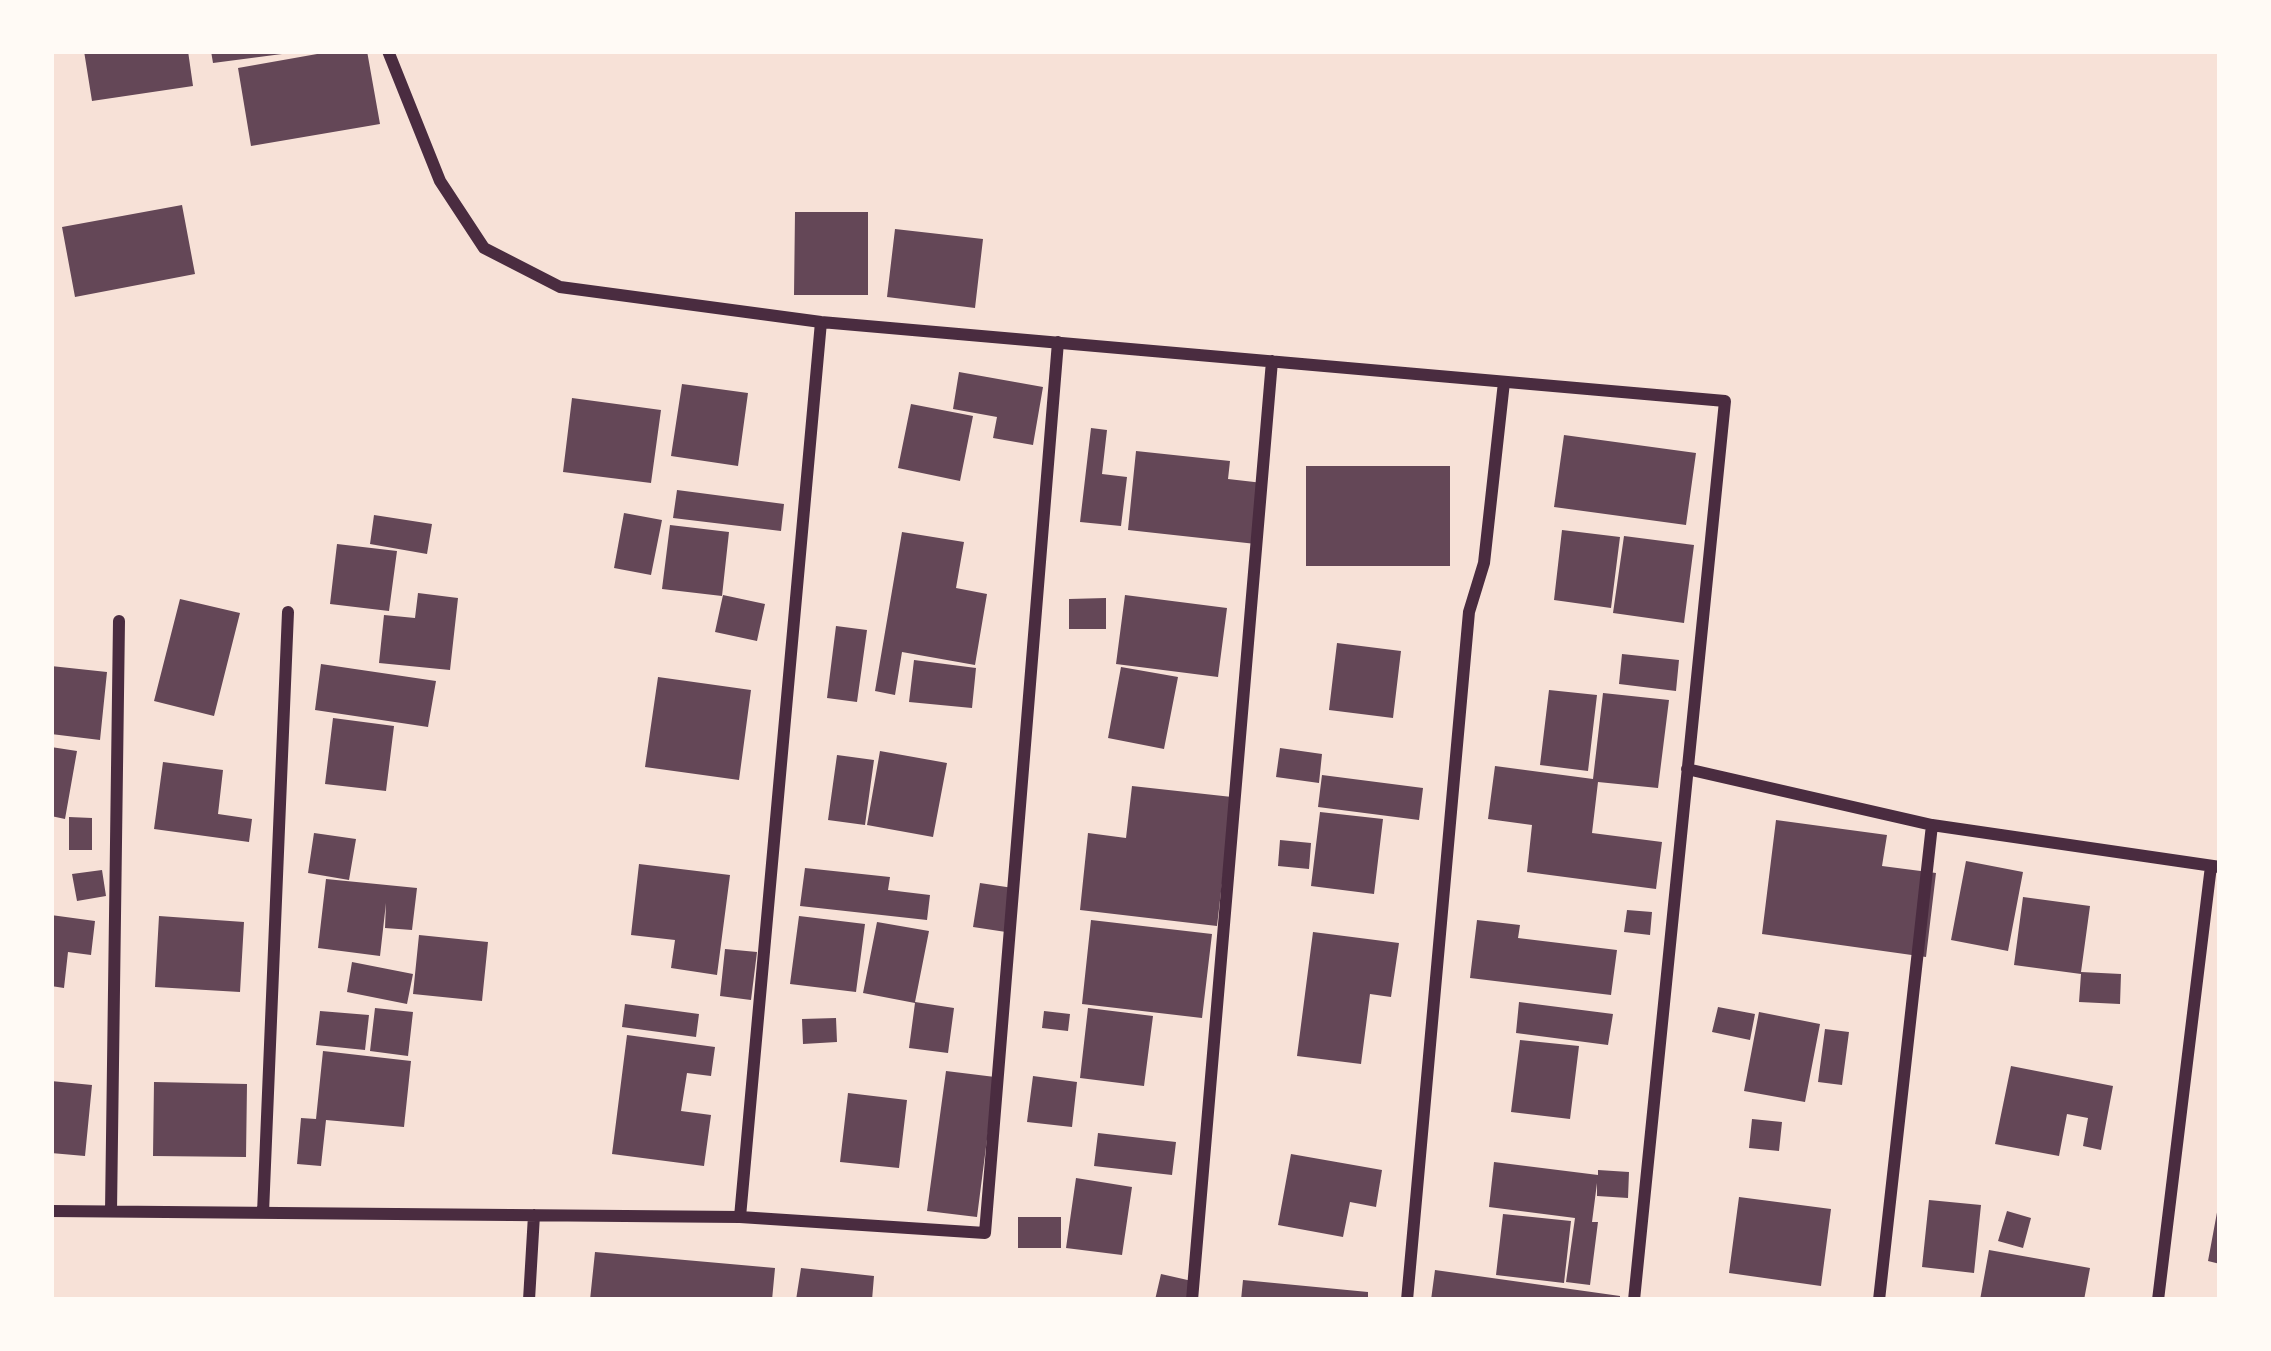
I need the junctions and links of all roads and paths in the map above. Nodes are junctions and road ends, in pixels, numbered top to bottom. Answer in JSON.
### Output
{"nodes":[{"id":1,"x":388,"y":51,"type":"edge"},
{"id":2,"x":821,"y":322,"type":"junction"},
{"id":3,"x":1058,"y":342,"type":"junction"},
{"id":4,"x":1273,"y":362,"type":"junction"},
{"id":5,"x":1504,"y":382,"type":"junction"},
{"id":6,"x":288,"y":612,"type":"dead end"},
{"id":7,"x":119,"y":622,"type":"dead end"},
{"id":8,"x":1687,"y":769,"type":"junction"},
{"id":9,"x":1932,"y":825,"type":"junction"},
{"id":10,"x":2215,"y":867,"type":"edge"},
{"id":11,"x":51,"y":1211,"type":"edge"},
{"id":12,"x":111,"y":1211,"type":"junction"},
{"id":13,"x":262,"y":1213,"type":"junction"},
{"id":14,"x":534,"y":1215,"type":"junction"},
{"id":15,"x":740,"y":1217,"type":"junction"},
{"id":16,"x":529,"y":1300,"type":"edge"},
{"id":17,"x":1192,"y":1300,"type":"edge"},
{"id":18,"x":1407,"y":1300,"type":"edge"},
{"id":19,"x":1634,"y":1300,"type":"edge"},
{"id":20,"x":1880,"y":1300,"type":"edge"},
{"id":21,"x":2158,"y":1300,"type":"edge"}],
"edges":[{"from":1,"to":2,"type":"street"},
{"from":2,"to":3,"type":"street"},
{"from":2,"to":15,"type":"street"},
{"from":3,"to":4,"type":"street"},
{"from":3,"to":15,"type":"street"},
{"from":4,"to":5,"type":"street"},
{"from":4,"to":17,"type":"street"},
{"from":5,"to":8,"type":"street"},
{"from":5,"to":18,"type":"street"},
{"from":6,"to":13,"type":"street"},
{"from":7,"to":12,"type":"street"},
{"from":8,"to":9,"type":"street"},
{"from":8,"to":19,"type":"street"},
{"from":9,"to":10,"type":"street"},
{"from":9,"to":20,"type":"street"},
{"from":10,"to":21,"type":"street"},
{"from":11,"to":12,"type":"street"},
{"from":12,"to":13,"type":"street"},
{"from":13,"to":14,"type":"street"},
{"from":14,"to":15,"type":"street"},
{"from":14,"to":16,"type":"street"}]}
